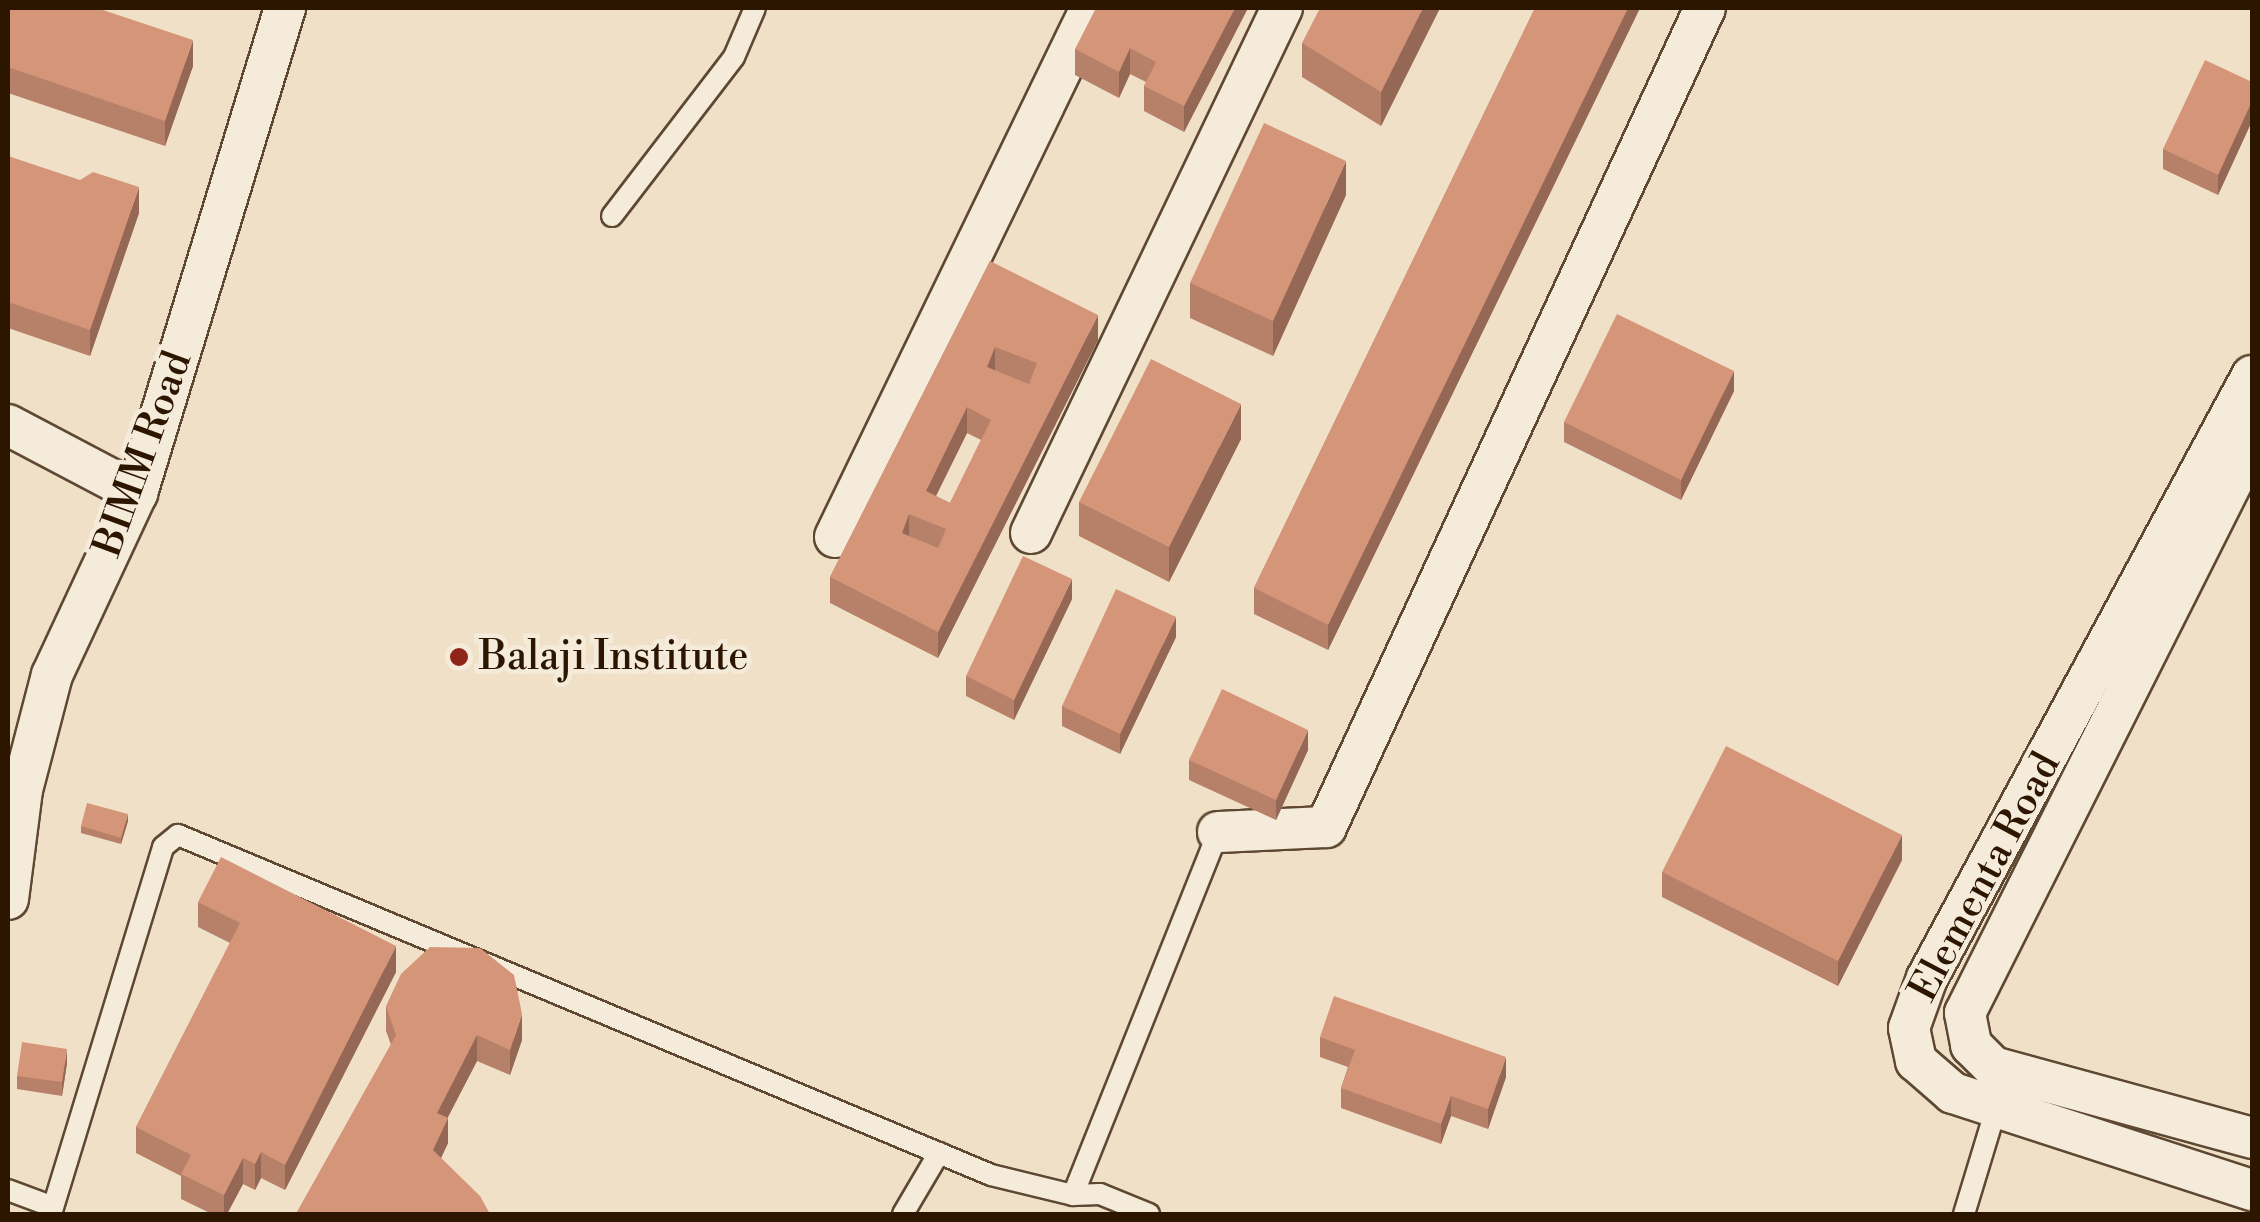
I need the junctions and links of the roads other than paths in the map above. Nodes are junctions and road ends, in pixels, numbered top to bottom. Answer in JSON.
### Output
{"nodes":[{"id":1,"x":285,"y":8,"type":"edge"},
{"id":2,"x":754,"y":8,"type":"edge"},
{"id":3,"x":1091,"y":8,"type":"edge"},
{"id":4,"x":1282,"y":8,"type":"edge"},
{"id":5,"x":1705,"y":8,"type":"edge"},
{"id":6,"x":612,"y":216,"type":"dead end"},
{"id":7,"x":2252,"y":376,"type":"edge"},
{"id":8,"x":8,"y":425,"type":"edge"},
{"id":9,"x":2252,"y":442,"type":"edge"},
{"id":10,"x":137,"y":493,"type":"junction"},
{"id":11,"x":1030,"y":533,"type":"dead end"},
{"id":12,"x":835,"y":537,"type":"dead end"},
{"id":13,"x":1218,"y":832,"type":"joint"},
{"id":14,"x":8,"y":899,"type":"edge"},
{"id":15,"x":2002,"y":1091,"type":"junction"},
{"id":16,"x":2252,"y":1138,"type":"edge"},
{"id":17,"x":939,"y":1153,"type":"junction"},
{"id":18,"x":8,"y":1190,"type":"edge"},
{"id":19,"x":2252,"y":1190,"type":"edge"},
{"id":20,"x":1100,"y":1194,"type":"junction"},
{"id":21,"x":1073,"y":1196,"type":"junction"},
{"id":22,"x":51,"y":1210,"type":"edge"},
{"id":23,"x":903,"y":1214,"type":"edge"},
{"id":24,"x":1091,"y":1214,"type":"edge"},
{"id":25,"x":1149,"y":1214,"type":"edge"},
{"id":26,"x":1964,"y":1214,"type":"edge"}],
"edges":[{"from":1,"to":10,"type":"street","name":"BIMM Road"},
{"from":2,"to":6,"type":"lane"},
{"from":3,"to":12,"type":"street"},
{"from":4,"to":11,"type":"street"},
{"from":5,"to":13,"type":"street"},
{"from":7,"to":15,"type":"street","name":"Elementa Road"},
{"from":8,"to":10,"type":"street"},
{"from":9,"to":15,"type":"street","name":"Elementa Road"},
{"from":10,"to":14,"type":"street","name":"BIMM Road"},
{"from":13,"to":21,"type":"lane"},
{"from":15,"to":16,"type":"street","name":"Elementa Road"},
{"from":15,"to":19,"type":"street","name":"Elementa Road"},
{"from":15,"to":26,"type":"lane"},
{"from":17,"to":21,"type":"lane"},
{"from":17,"to":22,"type":"lane"},
{"from":17,"to":23,"type":"lane"},
{"from":18,"to":22,"type":"lane"},
{"from":20,"to":21,"type":"lane"},
{"from":20,"to":24,"type":"lane"},
{"from":20,"to":25,"type":"lane"}]}
